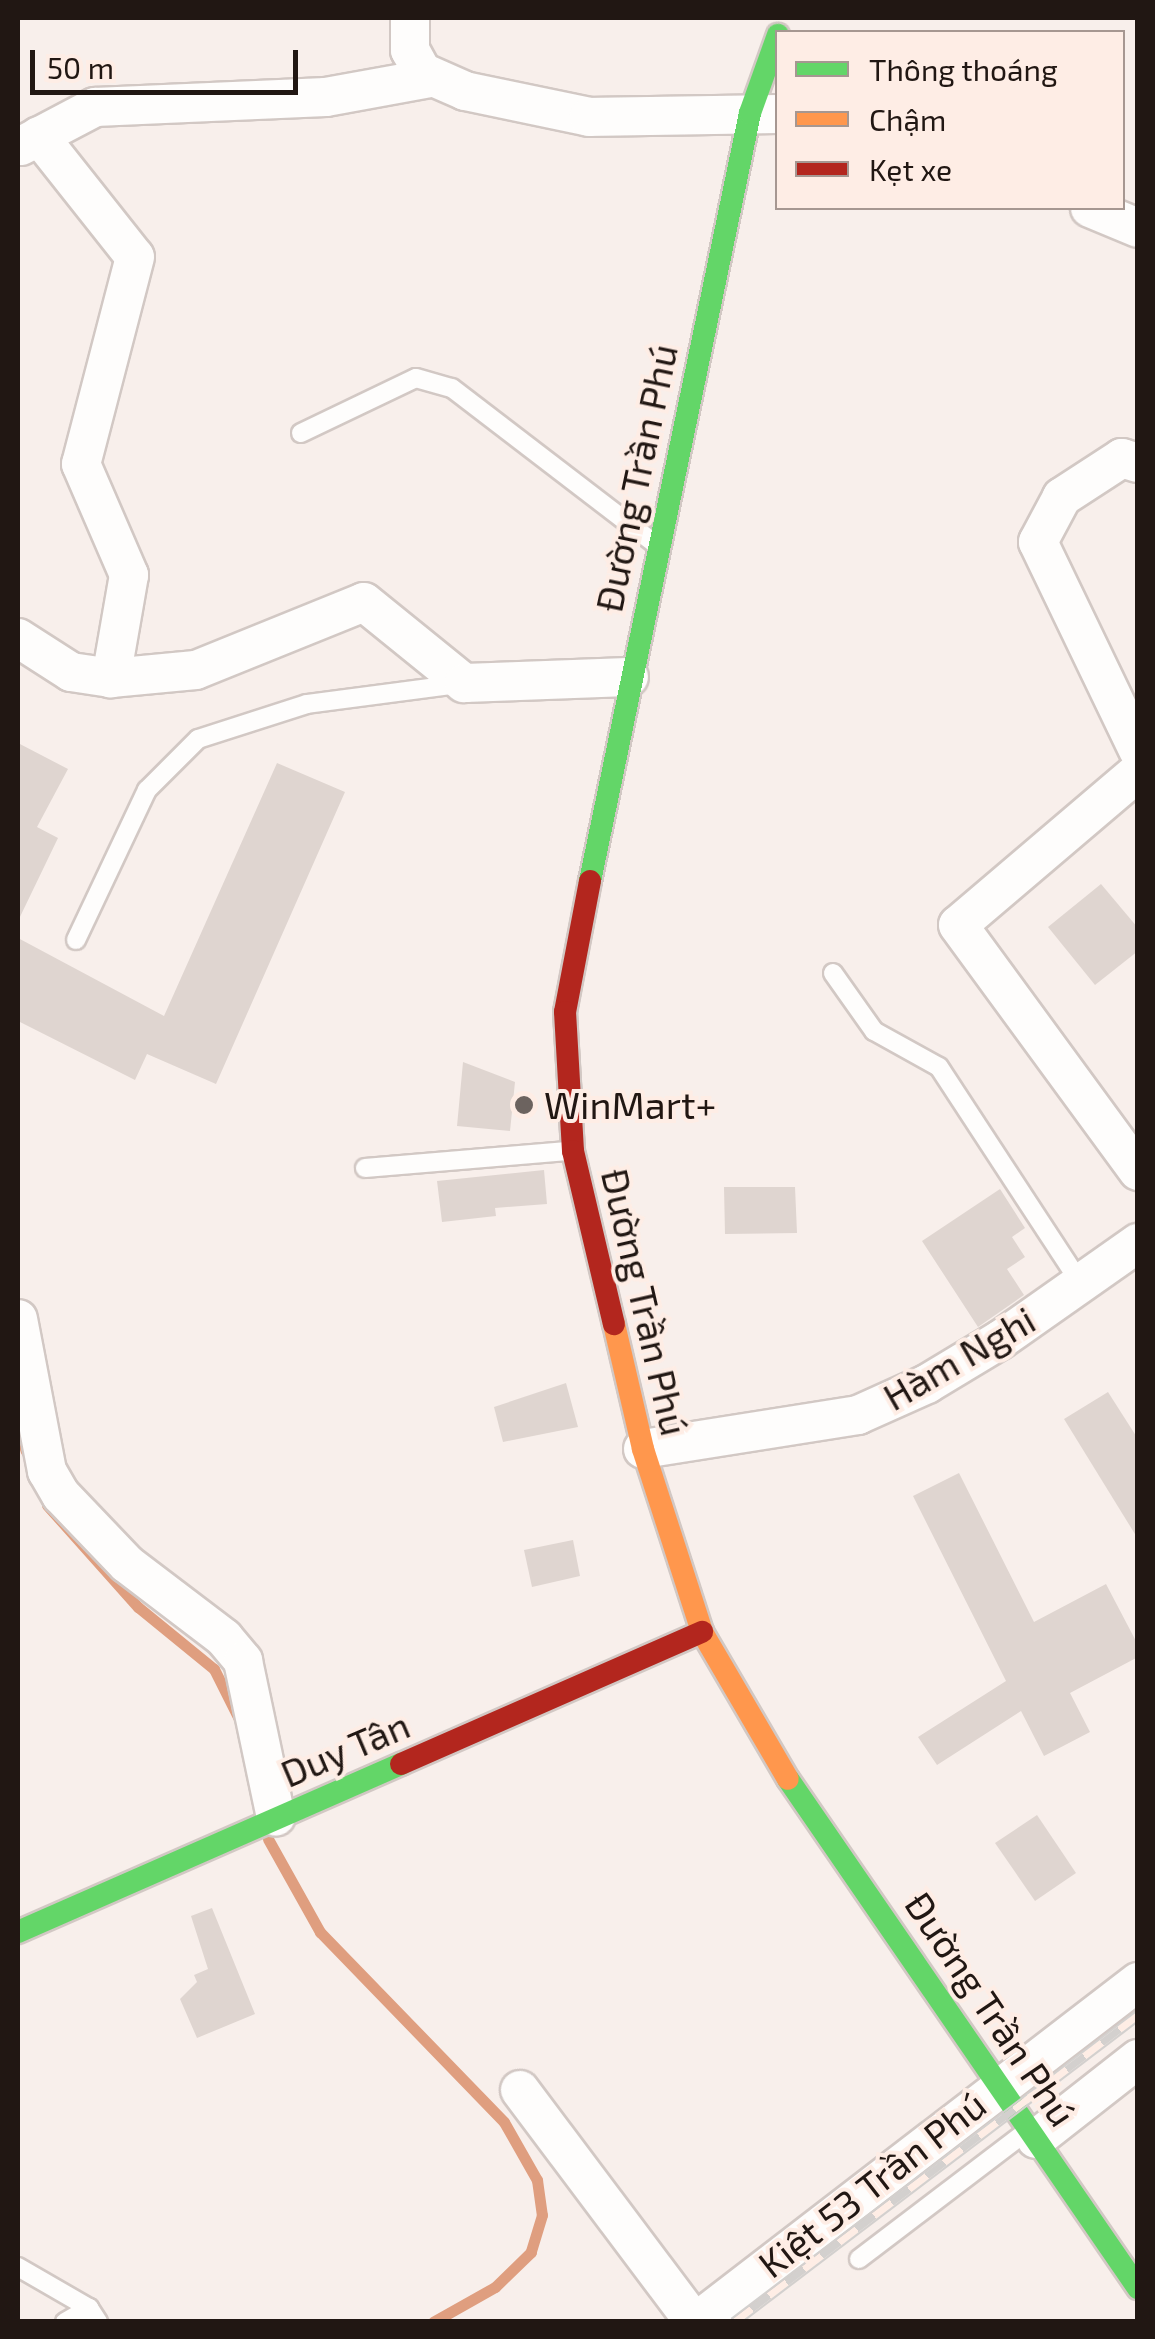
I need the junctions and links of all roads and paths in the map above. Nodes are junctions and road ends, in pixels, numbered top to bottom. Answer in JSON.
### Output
{"nodes":[{"id":1,"x":410,"y":18,"type":"edge"},
{"id":2,"x":775,"y":51,"type":"edge"},
{"id":3,"x":431,"y":78,"type":"junction"},
{"id":4,"x":764,"y":114,"type":"edge"},
{"id":5,"x":28,"y":142,"type":"edge"},
{"id":6,"x":1095,"y":210,"type":"edge"},
{"id":7,"x":1138,"y":228,"type":"edge"},
{"id":8,"x":302,"y":433,"type":"dead end"},
{"id":9,"x":1138,"y":463,"type":"edge"},
{"id":10,"x":658,"y":546,"type":"junction"},
{"id":11,"x":18,"y":638,"type":"edge"},
{"id":12,"x":629,"y":677,"type":"junction"},
{"id":13,"x":111,"y":678,"type":"junction"},
{"id":14,"x":464,"y":683,"type":"junction"},
{"id":15,"x":1138,"y":750,"type":"edge"},
{"id":16,"x":1138,"y":772,"type":"edge"},
{"id":17,"x":76,"y":940,"type":"dead end"},
{"id":18,"x":834,"y":973,"type":"dead end"},
{"id":19,"x":573,"y":1151,"type":"junction"},
{"id":20,"x":365,"y":1168,"type":"dead end"},
{"id":21,"x":1138,"y":1171,"type":"edge"},
{"id":22,"x":1138,"y":1243,"type":"edge"},
{"id":23,"x":1080,"y":1284,"type":"junction"},
{"id":24,"x":18,"y":1320,"type":"edge"},
{"id":25,"x":643,"y":1449,"type":"junction"},
{"id":26,"x":702,"y":1632,"type":"junction"},
{"id":27,"x":266,"y":1822,"type":"junction"},
{"id":28,"x":18,"y":1932,"type":"edge"},
{"id":29,"x":1138,"y":1982,"type":"edge"},
{"id":30,"x":1138,"y":2059,"type":"edge"},
{"id":31,"x":1001,"y":2084,"type":"junction"},
{"id":32,"x":520,"y":2090,"type":"dead end"},
{"id":33,"x":1033,"y":2134,"type":"junction"},
{"id":34,"x":1138,"y":2244,"type":"edge"},
{"id":35,"x":1117,"y":2258,"type":"junction"},
{"id":36,"x":859,"y":2259,"type":"dead end"},
{"id":37,"x":18,"y":2268,"type":"edge"},
{"id":38,"x":1138,"y":2288,"type":"edge"},
{"id":39,"x":94,"y":2315,"type":"edge"},
{"id":40,"x":65,"y":2322,"type":"edge"},
{"id":41,"x":695,"y":2322,"type":"edge"}],
"edges":[{"from":1,"to":3,"type":"street"},
{"from":2,"to":4,"type":"street","name":"Đường Trần Phú"},
{"from":3,"to":4,"type":"street"},
{"from":3,"to":5,"type":"street"},
{"from":4,"to":10,"type":"street","name":"Đường Trần Phú"},
{"from":5,"to":13,"type":"street"},
{"from":6,"to":7,"type":"street"},
{"from":8,"to":10,"type":"lane"},
{"from":9,"to":15,"type":"street"},
{"from":10,"to":12,"type":"street","name":"Đường Trần Phú"},
{"from":11,"to":13,"type":"street"},
{"from":12,"to":14,"type":"street"},
{"from":12,"to":19,"type":"street","name":"Đường Trần Phú"},
{"from":13,"to":14,"type":"street"},
{"from":14,"to":17,"type":"lane"},
{"from":16,"to":21,"type":"street"},
{"from":18,"to":23,"type":"lane"},
{"from":19,"to":20,"type":"lane"},
{"from":19,"to":25,"type":"street","name":"Đường Trần Phú"},
{"from":22,"to":23,"type":"street","name":"Hàm Nghi"},
{"from":23,"to":25,"type":"street","name":"Hàm Nghi"},
{"from":24,"to":27,"type":"street"},
{"from":25,"to":26,"type":"street","name":"Đường Trần Phú"},
{"from":26,"to":27,"type":"street","name":"Duy Tân"},
{"from":26,"to":31,"type":"street","name":"Đường Trần Phú"},
{"from":27,"to":28,"type":"street","name":"Duy Tân"},
{"from":29,"to":31,"type":"street","name":"Kiệt 53 Trần Phú"},
{"from":30,"to":33,"type":"street"},
{"from":31,"to":33,"type":"street","name":"Đường Trần Phú"},
{"from":31,"to":41,"type":"street","name":"Kiệt 53 Trần Phú"},
{"from":32,"to":41,"type":"street"},
{"from":33,"to":35,"type":"street","name":"Đường Trần Phú"},
{"from":33,"to":36,"type":"lane"},
{"from":34,"to":35,"type":"lane"},
{"from":35,"to":38,"type":"street","name":"Đường Trần Phú"},
{"from":37,"to":39,"type":"lane"},
{"from":39,"to":40,"type":"lane"}]}
